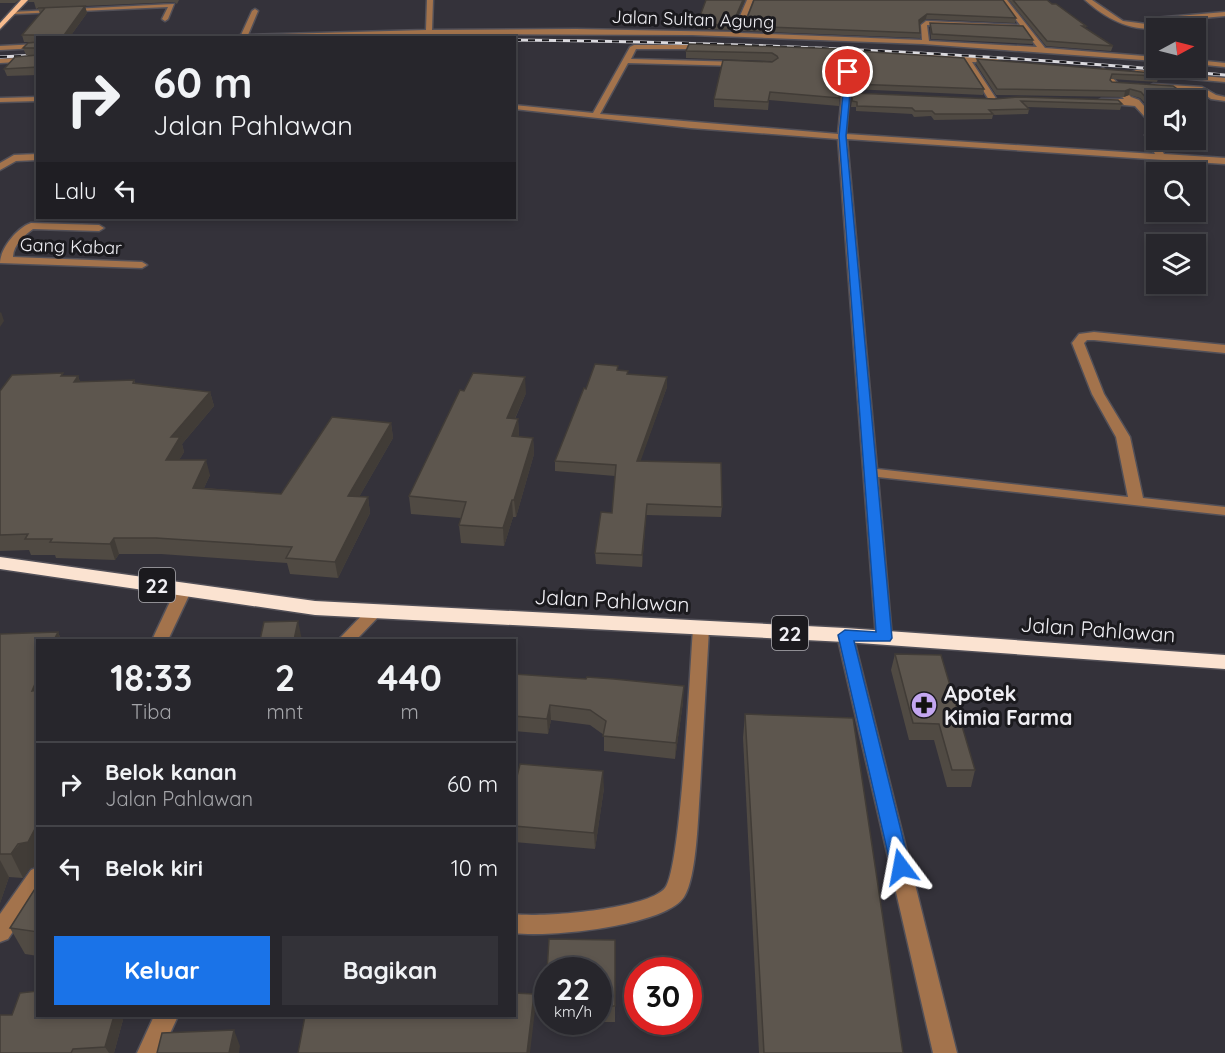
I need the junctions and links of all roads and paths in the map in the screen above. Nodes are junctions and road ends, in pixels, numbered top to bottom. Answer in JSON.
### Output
{"nodes":[{"id":1,"x":25,"y":0,"type":"edge"},
{"id":2,"x":430,"y":0,"type":"edge"},
{"id":3,"x":750,"y":0,"type":"edge"},
{"id":4,"x":1004,"y":0,"type":"edge"},
{"id":5,"x":1088,"y":0,"type":"edge"},
{"id":6,"x":255,"y":11,"type":"dead end"},
{"id":7,"x":14,"y":12,"type":"junction"},
{"id":8,"x":1225,"y":14,"type":"edge"},
{"id":9,"x":1178,"y":18,"type":"edge"},
{"id":10,"x":165,"y":19,"type":"dead end"},
{"id":11,"x":0,"y":27,"type":"edge"},
{"id":12,"x":1026,"y":27,"type":"junction"},
{"id":13,"x":1146,"y":27,"type":"edge"},
{"id":14,"x":429,"y":32,"type":"junction"},
{"id":15,"x":736,"y":34,"type":"junction"},
{"id":16,"x":244,"y":36,"type":"edge"},
{"id":17,"x":281,"y":36,"type":"edge"},
{"id":18,"x":926,"y":44,"type":"junction"},
{"id":19,"x":36,"y":46,"type":"edge"},
{"id":20,"x":712,"y":47,"type":"edge"},
{"id":21,"x":0,"y":48,"type":"edge"},
{"id":22,"x":816,"y":50,"type":"edge"},
{"id":23,"x":1043,"y":50,"type":"junction"},
{"id":24,"x":850,"y":51,"type":"junction"},
{"id":25,"x":1206,"y":56,"type":"edge"},
{"id":26,"x":1146,"y":58,"type":"edge"},
{"id":27,"x":36,"y":59,"type":"edge"},
{"id":28,"x":967,"y":59,"type":"junction"},
{"id":29,"x":0,"y":61,"type":"edge"},
{"id":30,"x":626,"y":61,"type":"junction"},
{"id":31,"x":1012,"y":62,"type":"edge"},
{"id":32,"x":1206,"y":63,"type":"edge"},
{"id":33,"x":748,"y":64,"type":"edge"},
{"id":34,"x":1221,"y":64,"type":"edge"},
{"id":35,"x":1091,"y":69,"type":"edge"},
{"id":36,"x":1102,"y":70,"type":"junction"},
{"id":37,"x":1114,"y":70,"type":"edge"},
{"id":38,"x":1125,"y":72,"type":"edge"},
{"id":39,"x":1225,"y":80,"type":"edge"},
{"id":40,"x":1114,"y":83,"type":"junction"},
{"id":41,"x":1125,"y":84,"type":"edge"},
{"id":42,"x":1147,"y":85,"type":"edge"},
{"id":43,"x":846,"y":93,"type":"junction"},
{"id":44,"x":857,"y":93,"type":"edge"},
{"id":45,"x":36,"y":99,"type":"edge"},
{"id":46,"x":981,"y":99,"type":"edge"},
{"id":47,"x":1225,"y":99,"type":"edge"},
{"id":48,"x":0,"y":100,"type":"edge"},
{"id":49,"x":1088,"y":100,"type":"edge"},
{"id":50,"x":1136,"y":102,"type":"junction"},
{"id":51,"x":516,"y":107,"type":"edge"},
{"id":52,"x":1146,"y":114,"type":"edge"},
{"id":53,"x":596,"y":116,"type":"junction"},
{"id":54,"x":843,"y":136,"type":"junction"},
{"id":55,"x":1157,"y":150,"type":"edge"},
{"id":56,"x":36,"y":157,"type":"edge"},
{"id":57,"x":1161,"y":157,"type":"junction"},
{"id":58,"x":1225,"y":161,"type":"edge"},
{"id":59,"x":0,"y":167,"type":"edge"},
{"id":60,"x":99,"y":228,"type":"dead end"},
{"id":61,"x":4,"y":261,"type":"edge"},
{"id":62,"x":142,"y":265,"type":"dead end"},
{"id":63,"x":1225,"y":349,"type":"edge"},
{"id":64,"x":870,"y":472,"type":"junction"},
{"id":65,"x":1136,"y":502,"type":"junction"},
{"id":66,"x":1225,"y":511,"type":"edge"},
{"id":67,"x":0,"y":563,"type":"edge"},
{"id":68,"x":184,"y":589,"type":"junction"},
{"id":69,"x":365,"y":611,"type":"junction"},
{"id":70,"x":700,"y":629,"type":"junction"},
{"id":71,"x":845,"y":635,"type":"junction"},
{"id":72,"x":884,"y":638,"type":"junction"},
{"id":73,"x":160,"y":639,"type":"edge"},
{"id":74,"x":347,"y":639,"type":"edge"},
{"id":75,"x":1225,"y":662,"type":"edge"},
{"id":76,"x":36,"y":879,"type":"edge"},
{"id":77,"x":516,"y":923,"type":"edge"},
{"id":78,"x":0,"y":932,"type":"edge"},
{"id":79,"x":166,"y":1017,"type":"edge"},
{"id":80,"x":149,"y":1053,"type":"edge"},
{"id":81,"x":945,"y":1053,"type":"edge"}],
"edges":[{"from":1,"to":7,"type":"main road"},
{"from":2,"to":14,"type":"street"},
{"from":3,"to":15,"type":"street"},
{"from":4,"to":12,"type":"street"},
{"from":5,"to":13,"type":"street"},
{"from":6,"to":16,"type":"street"},
{"from":7,"to":10,"type":"street"},
{"from":7,"to":11,"type":"main road"},
{"from":8,"to":9,"type":"street"},
{"from":12,"to":18,"type":"street"},
{"from":12,"to":23,"type":"street"},
{"from":14,"to":15,"type":"street","name":"Jalan Sultan Agung"},
{"from":14,"to":17,"type":"street","name":"Jalan Sultan Agung"},
{"from":15,"to":18,"type":"street","name":"Jalan Sultan Agung"},
{"from":18,"to":23,"type":"street","name":"Jalan Sultan Agung"},
{"from":19,"to":21,"type":"street"},
{"from":20,"to":30,"type":"street"},
{"from":22,"to":24,"type":"street"},
{"from":23,"to":26,"type":"street","name":"Jalan Sultan Agung"},
{"from":24,"to":28,"type":"street"},
{"from":24,"to":43,"type":"street"},
{"from":25,"to":34,"type":"street"},
{"from":27,"to":29,"type":"street"},
{"from":28,"to":31,"type":"street"},
{"from":28,"to":46,"type":"street"},
{"from":30,"to":33,"type":"street"},
{"from":30,"to":53,"type":"street"},
{"from":32,"to":34,"type":"street"},
{"from":35,"to":36,"type":"street"},
{"from":36,"to":37,"type":"street"},
{"from":36,"to":40,"type":"street"},
{"from":38,"to":39,"type":"street"},
{"from":40,"to":41,"type":"street"},
{"from":40,"to":50,"type":"street"},
{"from":42,"to":47,"type":"street"},
{"from":43,"to":44,"type":"street"},
{"from":43,"to":54,"type":"street"},
{"from":45,"to":48,"type":"street"},
{"from":49,"to":50,"type":"street"},
{"from":50,"to":52,"type":"street"},
{"from":51,"to":53,"type":"street"},
{"from":53,"to":54,"type":"street"},
{"from":54,"to":57,"type":"street"},
{"from":54,"to":64,"type":"street"},
{"from":55,"to":57,"type":"street"},
{"from":56,"to":59,"type":"street"},
{"from":57,"to":58,"type":"street"},
{"from":60,"to":61,"type":"street"},
{"from":61,"to":62,"type":"street","name":"Gang Kabar"},
{"from":63,"to":65,"type":"street"},
{"from":64,"to":65,"type":"street"},
{"from":64,"to":72,"type":"street"},
{"from":65,"to":66,"type":"street"},
{"from":67,"to":68,"type":"highway","name":"Jalan Pahlawan","number":"22"},
{"from":68,"to":69,"type":"highway","name":"Jalan Pahlawan","number":"22"},
{"from":68,"to":73,"type":"street"},
{"from":69,"to":70,"type":"highway","name":"Jalan Pahlawan","number":"22"},
{"from":69,"to":74,"type":"street"},
{"from":70,"to":71,"type":"highway","name":"Jalan Pahlawan","number":"22"},
{"from":70,"to":77,"type":"street"},
{"from":71,"to":72,"type":"highway","name":"Jalan Pahlawan","number":"22"},
{"from":71,"to":81,"type":"street"},
{"from":72,"to":75,"type":"highway","name":"Jalan Pahlawan","number":"22"},
{"from":76,"to":78,"type":"street"},
{"from":79,"to":80,"type":"street"}]}
